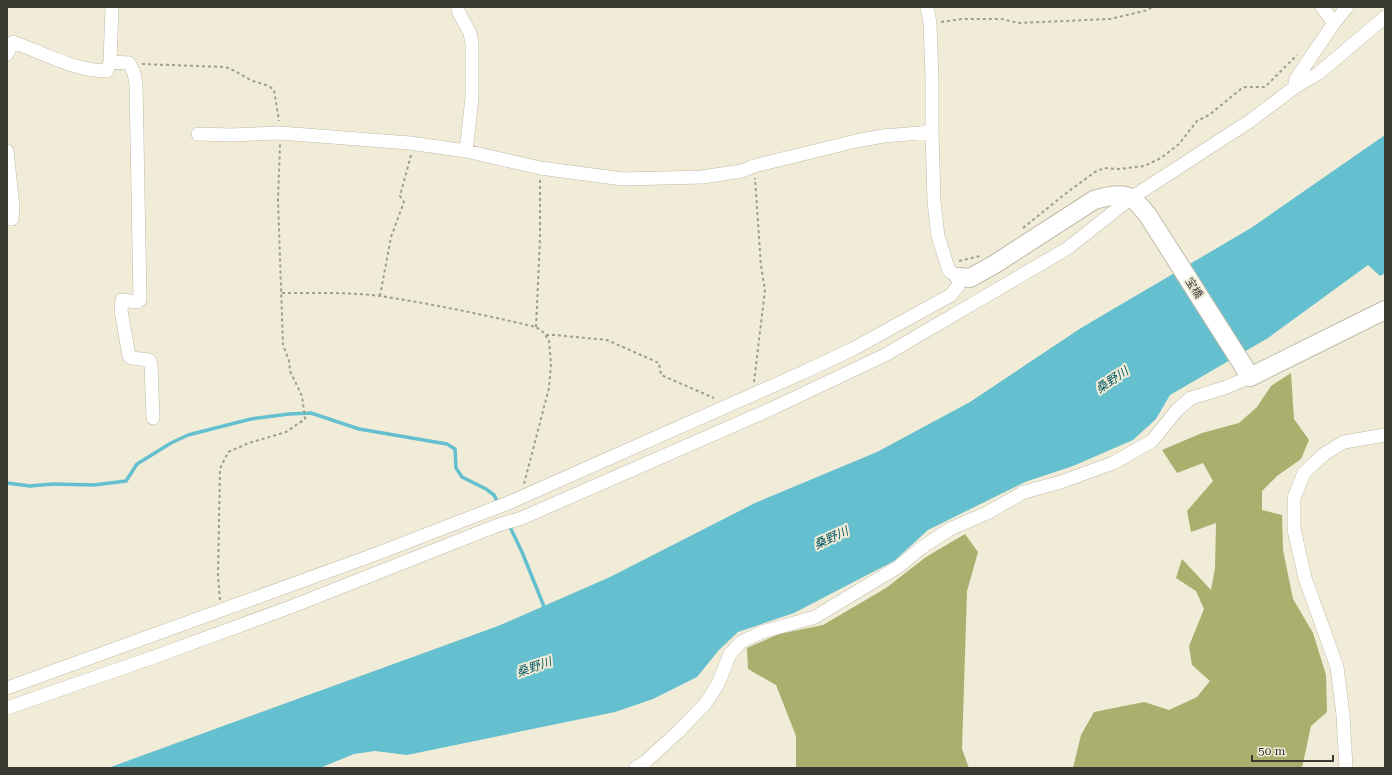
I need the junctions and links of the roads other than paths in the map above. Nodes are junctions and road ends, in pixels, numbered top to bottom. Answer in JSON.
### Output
{"nodes":[{"id":1,"x":112,"y":7,"type":"edge"},
{"id":2,"x":458,"y":7,"type":"edge"},
{"id":3,"x":927,"y":7,"type":"edge"},
{"id":4,"x":1322,"y":7,"type":"edge"},
{"id":5,"x":1347,"y":7,"type":"edge"},
{"id":6,"x":1385,"y":17,"type":"edge"},
{"id":7,"x":1334,"y":23,"type":"junction"},
{"id":8,"x":7,"y":54,"type":"edge"},
{"id":9,"x":110,"y":62,"type":"junction"},
{"id":10,"x":1295,"y":87,"type":"junction"},
{"id":11,"x":932,"y":132,"type":"junction"},
{"id":12,"x":198,"y":134,"type":"dead end"},
{"id":13,"x":7,"y":151,"type":"edge"},
{"id":14,"x":466,"y":151,"type":"junction"},
{"id":15,"x":1131,"y":198,"type":"junction"},
{"id":16,"x":7,"y":219,"type":"edge"},
{"id":17,"x":953,"y":271,"type":"junction"},
{"id":18,"x":1385,"y":310,"type":"edge"},
{"id":19,"x":1250,"y":377,"type":"junction"},
{"id":20,"x":153,"y":418,"type":"dead end"},
{"id":21,"x":1385,"y":436,"type":"edge"},
{"id":22,"x":7,"y":688,"type":"edge"},
{"id":23,"x":7,"y":708,"type":"edge"},
{"id":24,"x":636,"y":768,"type":"edge"},
{"id":25,"x":1346,"y":768,"type":"edge"}],
"edges":[{"from":1,"to":9,"type":"street"},
{"from":2,"to":14,"type":"street"},
{"from":3,"to":11,"type":"street"},
{"from":4,"to":7,"type":"street"},
{"from":5,"to":7,"type":"street"},
{"from":6,"to":10,"type":"street"},
{"from":7,"to":10,"type":"street"},
{"from":8,"to":9,"type":"street"},
{"from":9,"to":20,"type":"street"},
{"from":10,"to":15,"type":"street"},
{"from":11,"to":14,"type":"street"},
{"from":11,"to":17,"type":"street"},
{"from":12,"to":14,"type":"street"},
{"from":13,"to":16,"type":"street"},
{"from":15,"to":17,"type":"street"},
{"from":15,"to":19,"type":"street","name":"宝橋"},
{"from":15,"to":23,"type":"street"},
{"from":17,"to":22,"type":"street"},
{"from":18,"to":19,"type":"street"},
{"from":19,"to":24,"type":"street"},
{"from":21,"to":25,"type":"street"}]}
